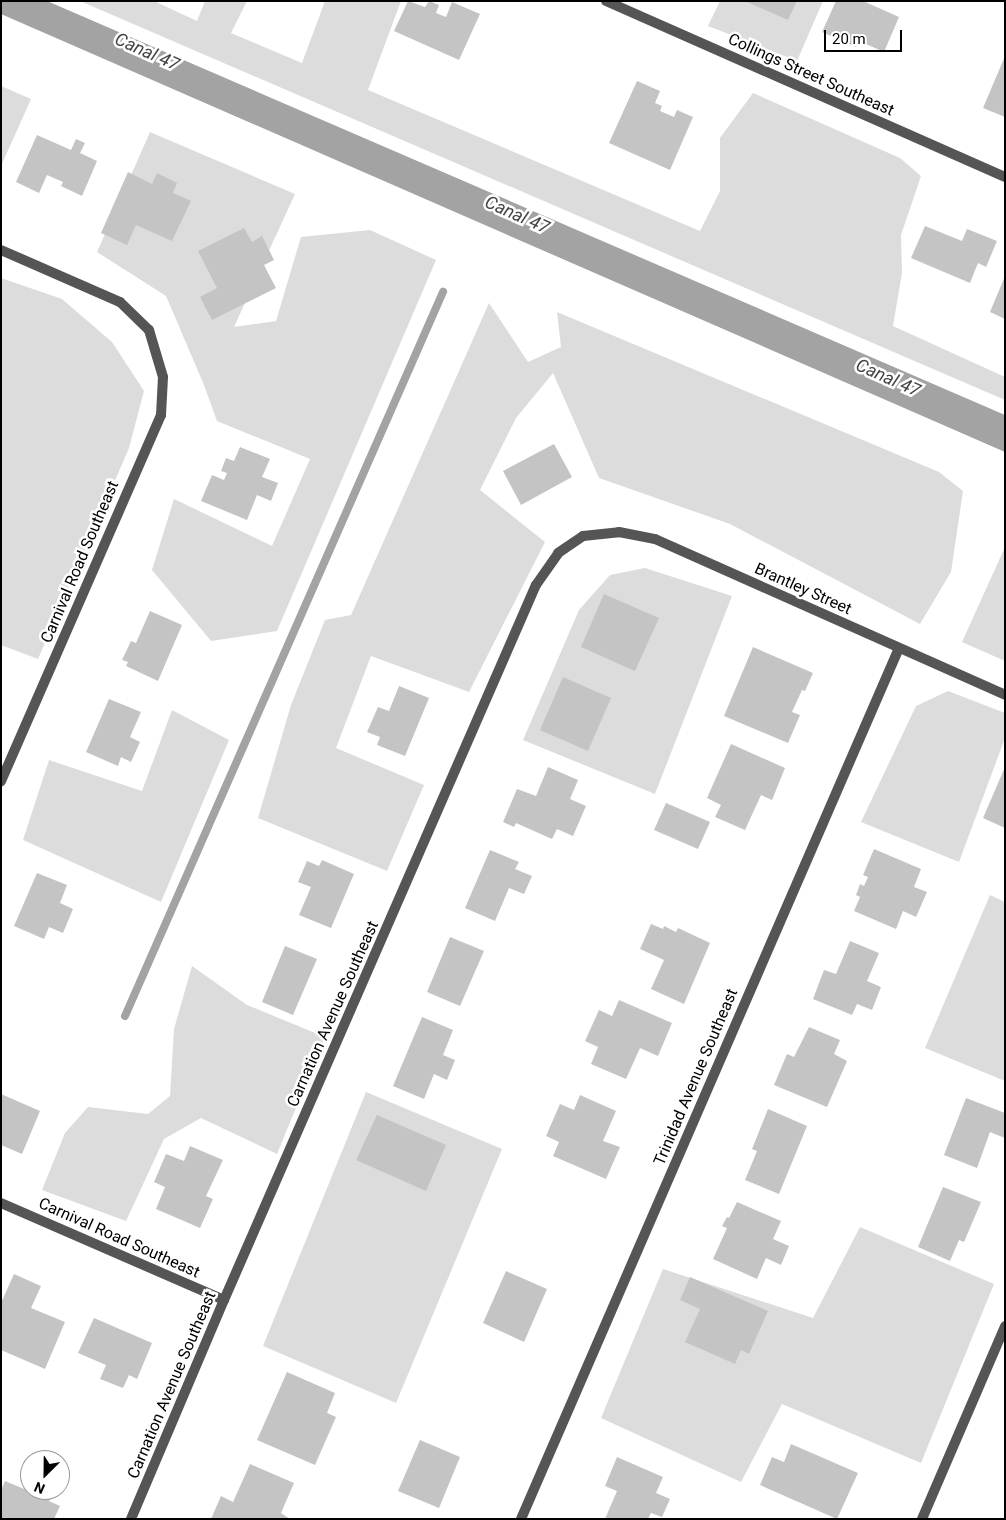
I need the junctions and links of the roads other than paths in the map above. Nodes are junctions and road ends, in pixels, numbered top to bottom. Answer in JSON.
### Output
{"nodes":[{"id":1,"x":606,"y":1,"type":"edge"},
{"id":2,"x":1005,"y":177,"type":"edge"},
{"id":3,"x":1,"y":250,"type":"edge"},
{"id":4,"x":583,"y":536,"type":"joint"},
{"id":5,"x":899,"y":648,"type":"junction"},
{"id":6,"x":1005,"y":696,"type":"edge"},
{"id":7,"x":1,"y":782,"type":"edge"},
{"id":8,"x":1,"y":1203,"type":"edge"},
{"id":9,"x":224,"y":1300,"type":"junction"},
{"id":10,"x":1005,"y":1326,"type":"edge"},
{"id":11,"x":131,"y":1519,"type":"edge"},
{"id":12,"x":521,"y":1519,"type":"edge"},
{"id":13,"x":922,"y":1519,"type":"edge"}],
"edges":[{"from":1,"to":2,"type":"street","name":"Collings Street Southeast"},
{"from":3,"to":7,"type":"street","name":"Carnival Road Southeast"},
{"from":4,"to":5,"type":"street","name":"Brantley Street"},
{"from":4,"to":9,"type":"street","name":"Carnation Avenue Southeast"},
{"from":5,"to":6,"type":"street","name":"Brantley Street"},
{"from":5,"to":12,"type":"street","name":"Trinidad Avenue Southeast"},
{"from":8,"to":9,"type":"street","name":"Carnival Road Southeast"},
{"from":9,"to":11,"type":"street","name":"Carnation Avenue Southeast"},
{"from":10,"to":13,"type":"street"}]}
